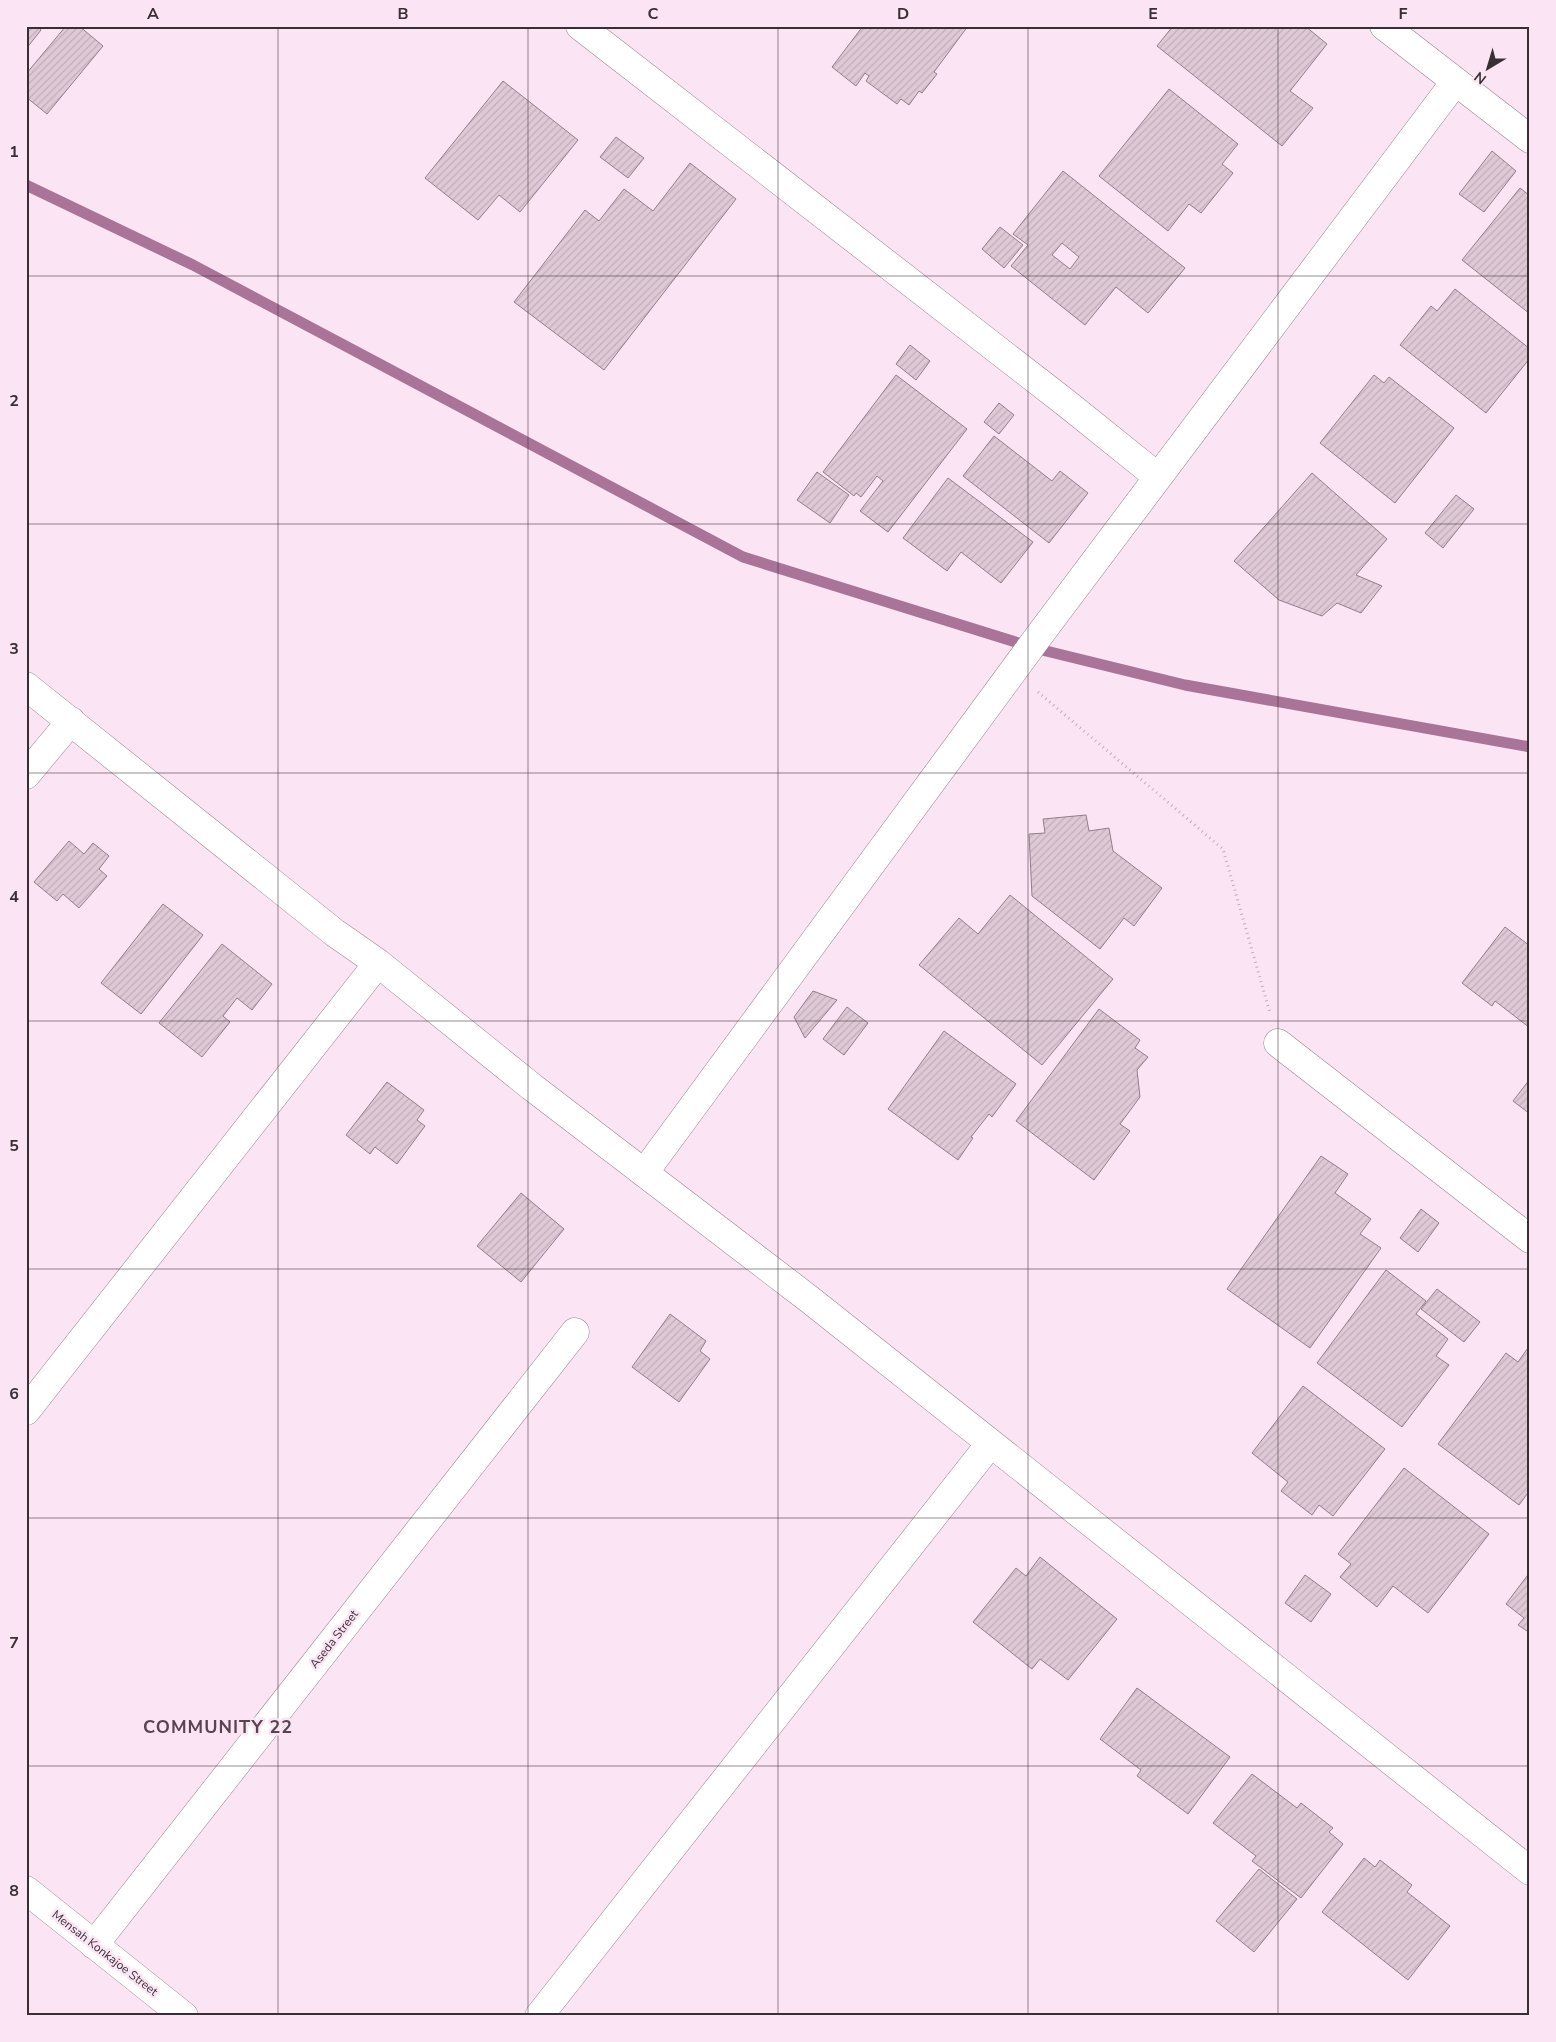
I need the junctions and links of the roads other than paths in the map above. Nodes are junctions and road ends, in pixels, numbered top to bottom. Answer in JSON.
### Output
{"nodes":[{"id":1,"x":580,"y":26,"type":"edge"},
{"id":2,"x":1384,"y":26,"type":"edge"},
{"id":3,"x":1455,"y":82,"type":"junction"},
{"id":4,"x":1530,"y":139,"type":"edge"},
{"id":5,"x":1158,"y":478,"type":"junction"},
{"id":6,"x":26,"y":686,"type":"edge"},
{"id":7,"x":71,"y":721,"type":"junction"},
{"id":8,"x":26,"y":775,"type":"edge"},
{"id":9,"x":378,"y":963,"type":"junction"},
{"id":10,"x":1278,"y":1043,"type":"road end"},
{"id":11,"x":644,"y":1173,"type":"junction"},
{"id":12,"x":1530,"y":1239,"type":"edge"},
{"id":13,"x":575,"y":1332,"type":"dead end"},
{"id":14,"x":26,"y":1412,"type":"edge"},
{"id":15,"x":990,"y":1444,"type":"junction"},
{"id":16,"x":1530,"y":1871,"type":"edge"},
{"id":17,"x":26,"y":1890,"type":"edge"},
{"id":18,"x":94,"y":1945,"type":"junction"},
{"id":19,"x":184,"y":2016,"type":"edge"},
{"id":20,"x":539,"y":2016,"type":"edge"}],
"edges":[{"from":1,"to":5,"type":"street"},
{"from":2,"to":3,"type":"street"},
{"from":3,"to":4,"type":"street"},
{"from":3,"to":5,"type":"street"},
{"from":5,"to":11,"type":"street"},
{"from":6,"to":7,"type":"street"},
{"from":7,"to":8,"type":"street"},
{"from":7,"to":9,"type":"street"},
{"from":9,"to":11,"type":"street"},
{"from":9,"to":14,"type":"street"},
{"from":10,"to":12,"type":"street"},
{"from":11,"to":15,"type":"street"},
{"from":13,"to":18,"type":"street","name":"Aseda Street"},
{"from":15,"to":16,"type":"street"},
{"from":15,"to":20,"type":"street"},
{"from":17,"to":18,"type":"street","name":"Mensah Konkajoe Street"},
{"from":18,"to":19,"type":"street","name":"Mensah Konkajoe Street"}]}
